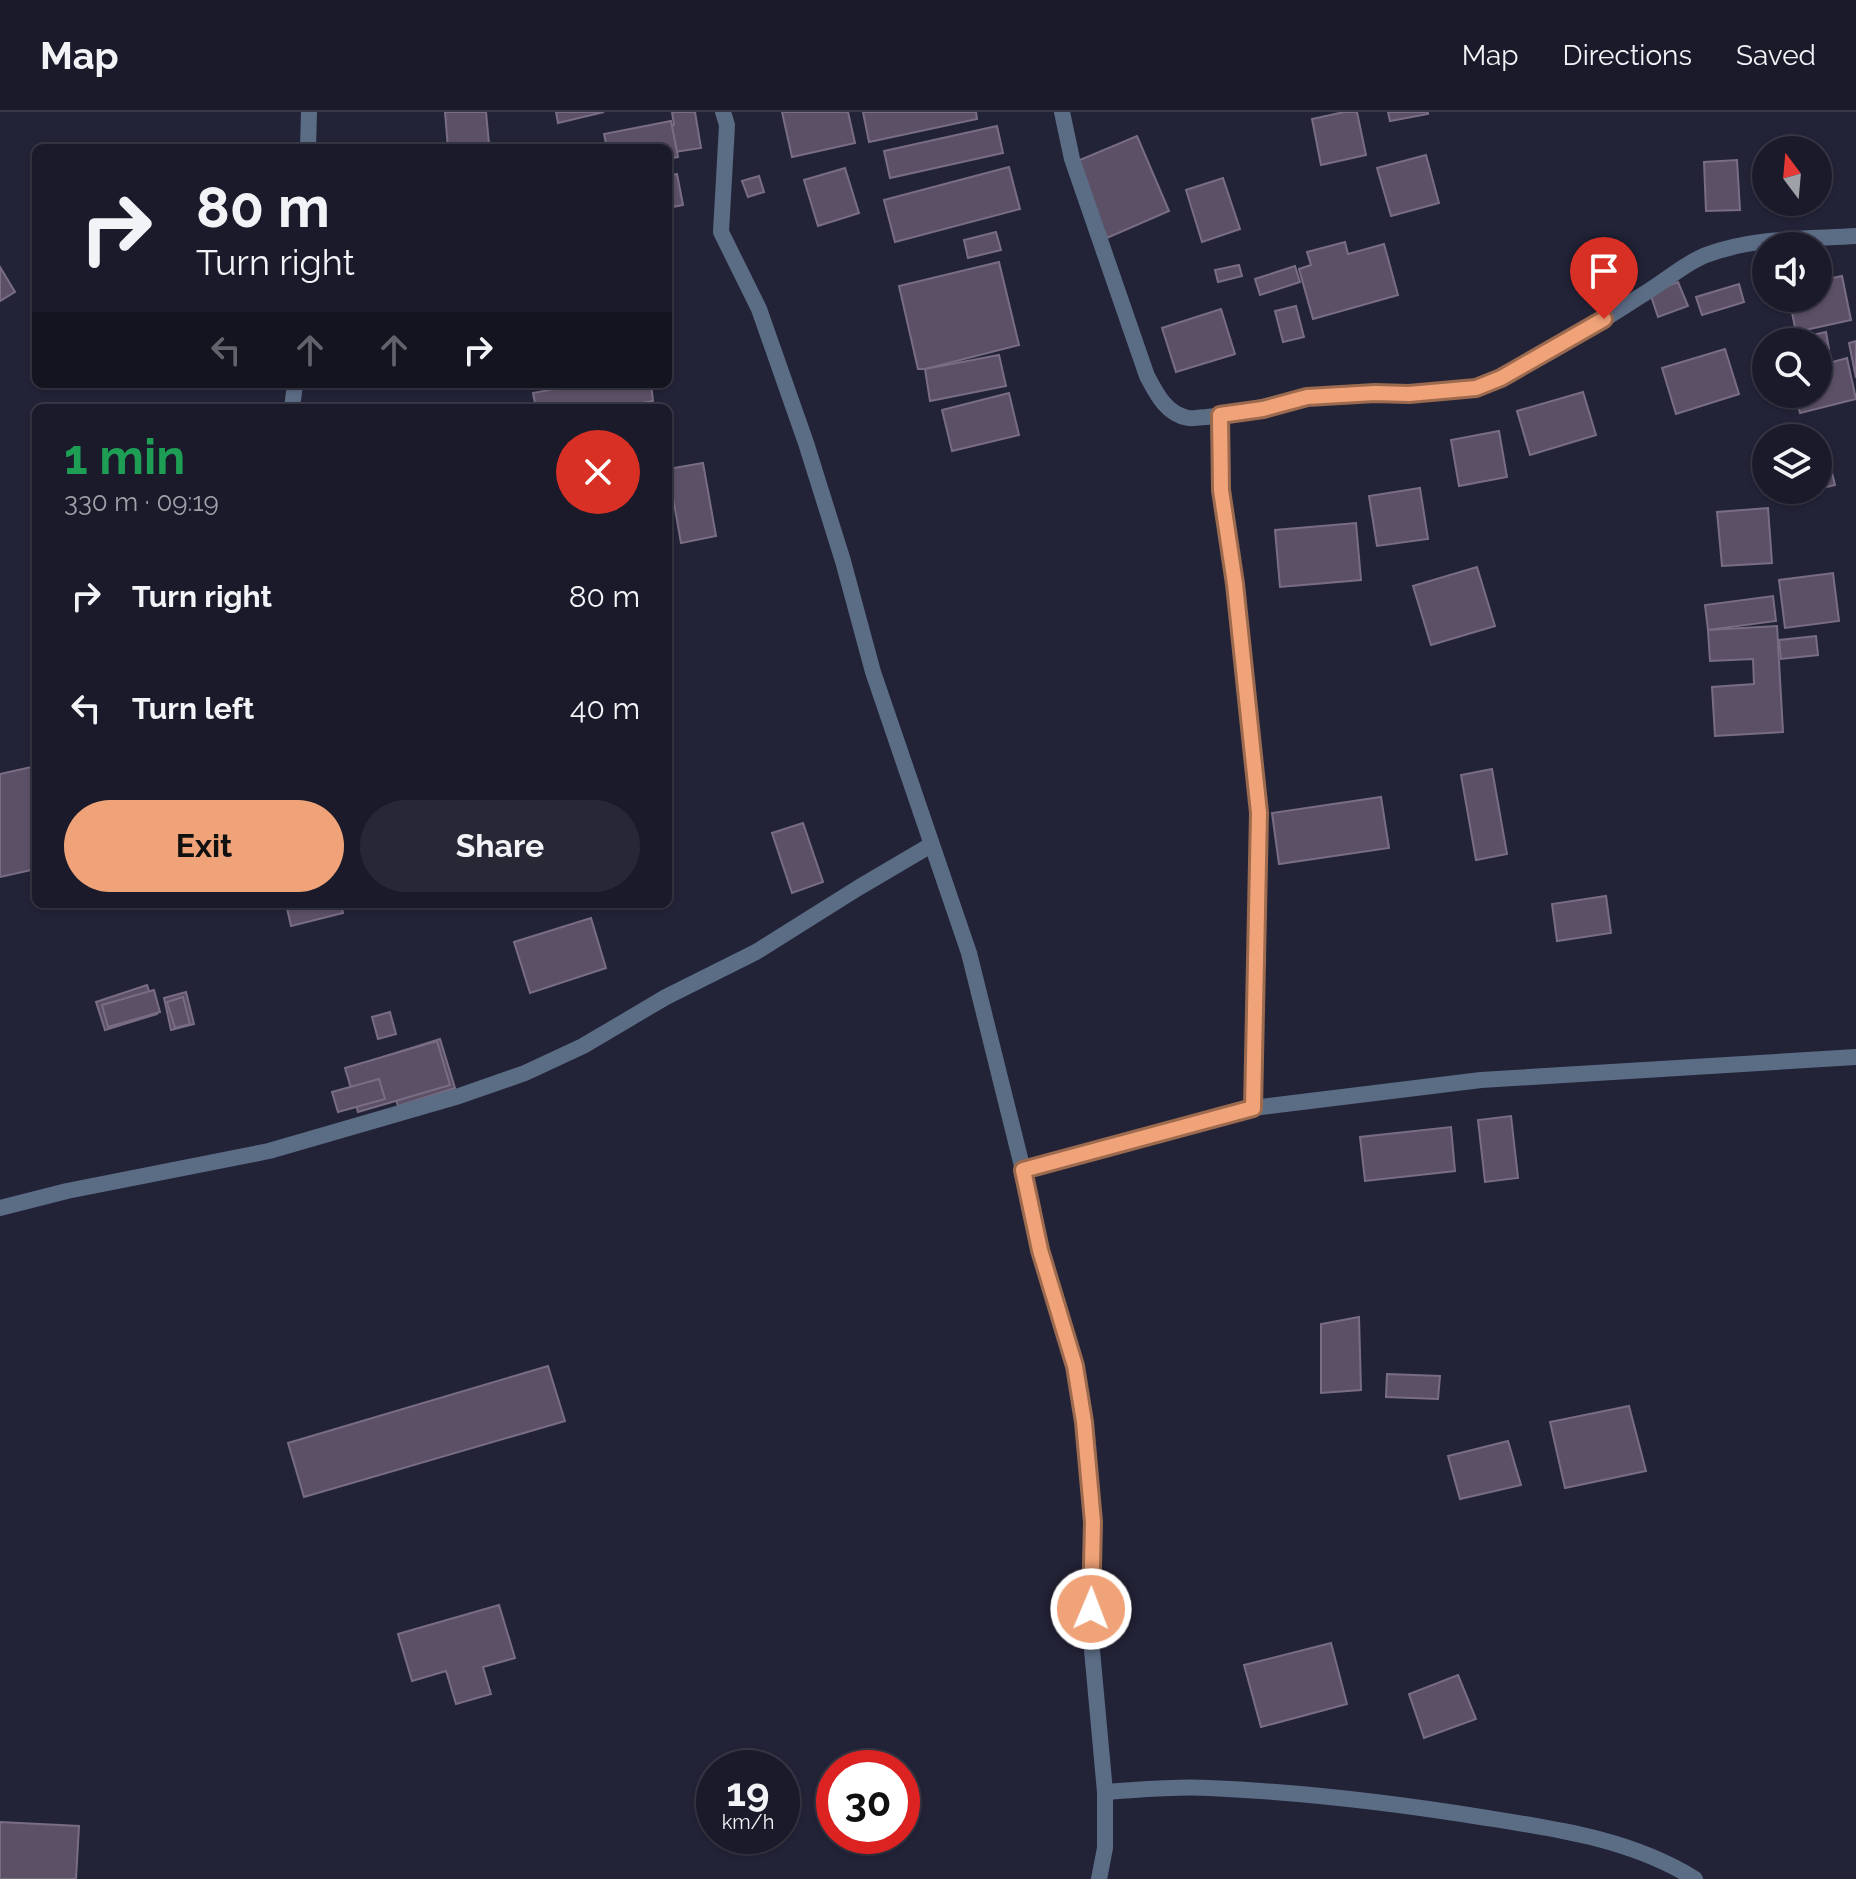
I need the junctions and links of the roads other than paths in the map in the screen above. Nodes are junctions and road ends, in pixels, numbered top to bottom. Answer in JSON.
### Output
{"nodes":[{"id":1,"x":309,"y":112,"type":"edge"},
{"id":2,"x":723,"y":112,"type":"edge"},
{"id":3,"x":1062,"y":112,"type":"edge"},
{"id":4,"x":308,"y":144,"type":"edge"},
{"id":5,"x":1856,"y":236,"type":"edge"},
{"id":6,"x":1220,"y":415,"type":"junction"},
{"id":7,"x":931,"y":845,"type":"junction"},
{"id":8,"x":1856,"y":1057,"type":"edge"},
{"id":9,"x":1253,"y":1108,"type":"junction"},
{"id":10,"x":1023,"y":1170,"type":"junction"},
{"id":11,"x":0,"y":1208,"type":"edge"},
{"id":12,"x":1105,"y":1792,"type":"junction"},
{"id":13,"x":1099,"y":1879,"type":"edge"},
{"id":14,"x":1695,"y":1879,"type":"edge"}],
"edges":[{"from":1,"to":4,"type":"street"},
{"from":2,"to":7,"type":"street"},
{"from":3,"to":6,"type":"street"},
{"from":5,"to":6,"type":"street"},
{"from":6,"to":9,"type":"street"},
{"from":7,"to":10,"type":"street"},
{"from":7,"to":11,"type":"street"},
{"from":8,"to":9,"type":"street"},
{"from":9,"to":10,"type":"street"},
{"from":10,"to":12,"type":"street"},
{"from":12,"to":13,"type":"street"},
{"from":12,"to":14,"type":"street"}]}
